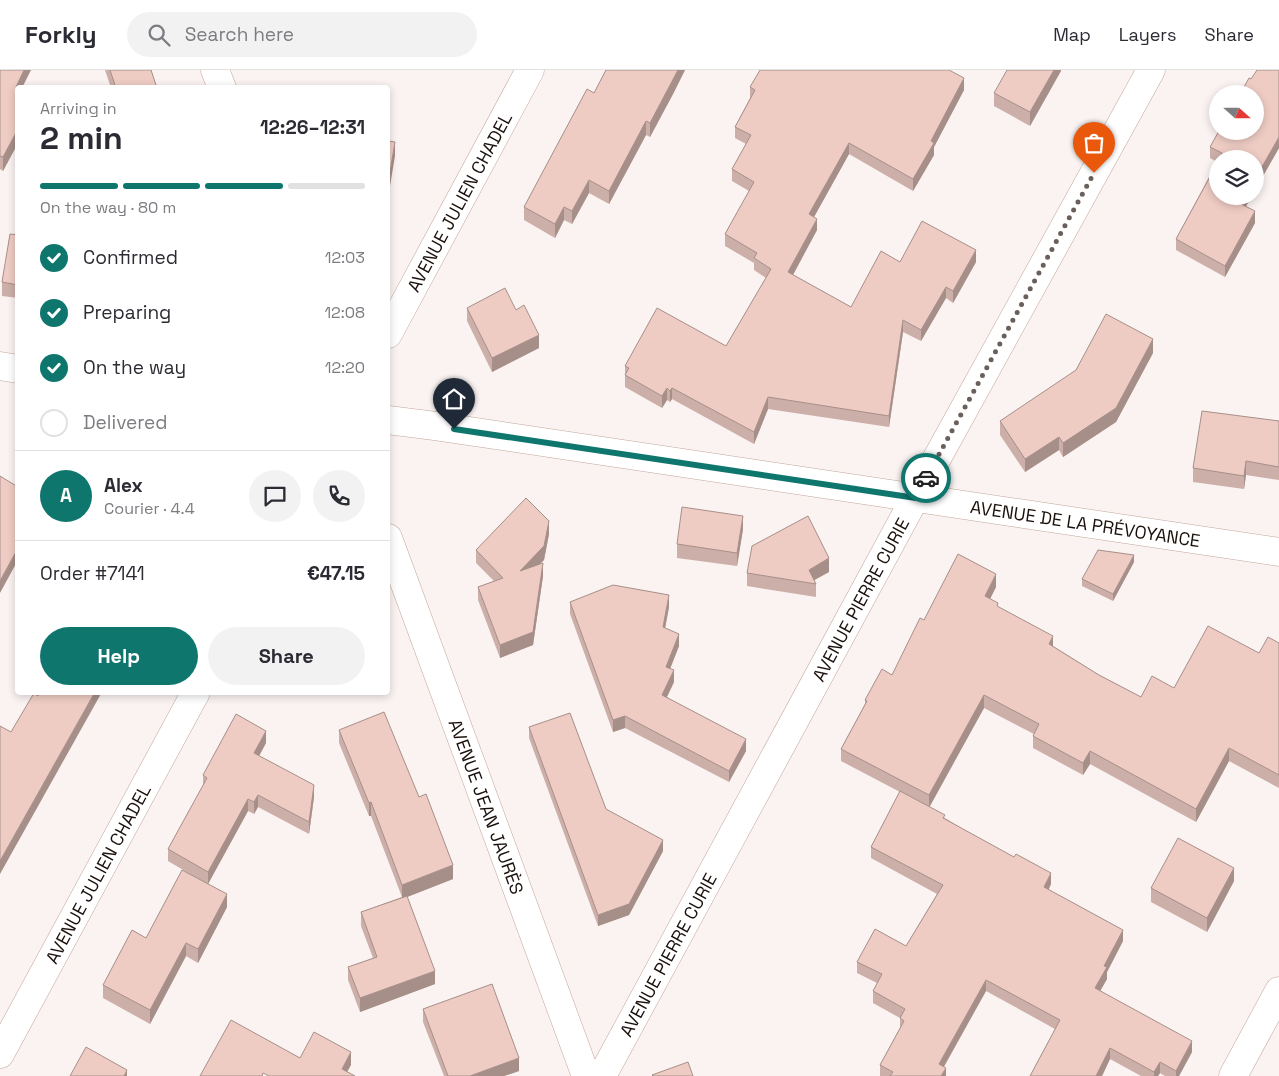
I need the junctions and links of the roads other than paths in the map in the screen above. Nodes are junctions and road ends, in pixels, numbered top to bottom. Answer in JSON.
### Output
{"nodes":[{"id":1,"x":216,"y":70,"type":"edge"},
{"id":2,"x":530,"y":70,"type":"edge"},
{"id":3,"x":1151,"y":70,"type":"edge"},
{"id":4,"x":221,"y":85,"type":"edge"},
{"id":5,"x":390,"y":330,"type":"edge"},
{"id":6,"x":0,"y":366,"type":"edge"},
{"id":7,"x":15,"y":368,"type":"edge"},
{"id":8,"x":390,"y":420,"type":"edge"},
{"id":9,"x":916,"y":498,"type":"junction"},
{"id":10,"x":390,"y":543,"type":"edge"},
{"id":11,"x":1279,"y":552,"type":"edge"},
{"id":12,"x":194,"y":695,"type":"edge"},
{"id":13,"x":1279,"y":991,"type":"edge"},
{"id":14,"x":0,"y":1054,"type":"edge"},
{"id":15,"x":586,"y":1076,"type":"edge"},
{"id":16,"x":602,"y":1076,"type":"edge"},
{"id":17,"x":1233,"y":1076,"type":"edge"}],
"edges":[{"from":1,"to":4,"type":"street"},
{"from":2,"to":5,"type":"street","name":"AVENUE JULIEN CHADEL"},
{"from":3,"to":9,"type":"street","name":"AVENUE PIERRE CURIE"},
{"from":6,"to":7,"type":"street"},
{"from":8,"to":9,"type":"street","name":"AVENUE DE LA PRÉVOYANCE"},
{"from":9,"to":11,"type":"street","name":"AVENUE DE LA PRÉVOYANCE"},
{"from":9,"to":16,"type":"street","name":"AVENUE PIERRE CURIE"},
{"from":10,"to":15,"type":"street","name":"AVENUE JEAN JAURÈS"},
{"from":12,"to":14,"type":"street","name":"AVENUE JULIEN CHADEL"},
{"from":13,"to":17,"type":"street"}]}
